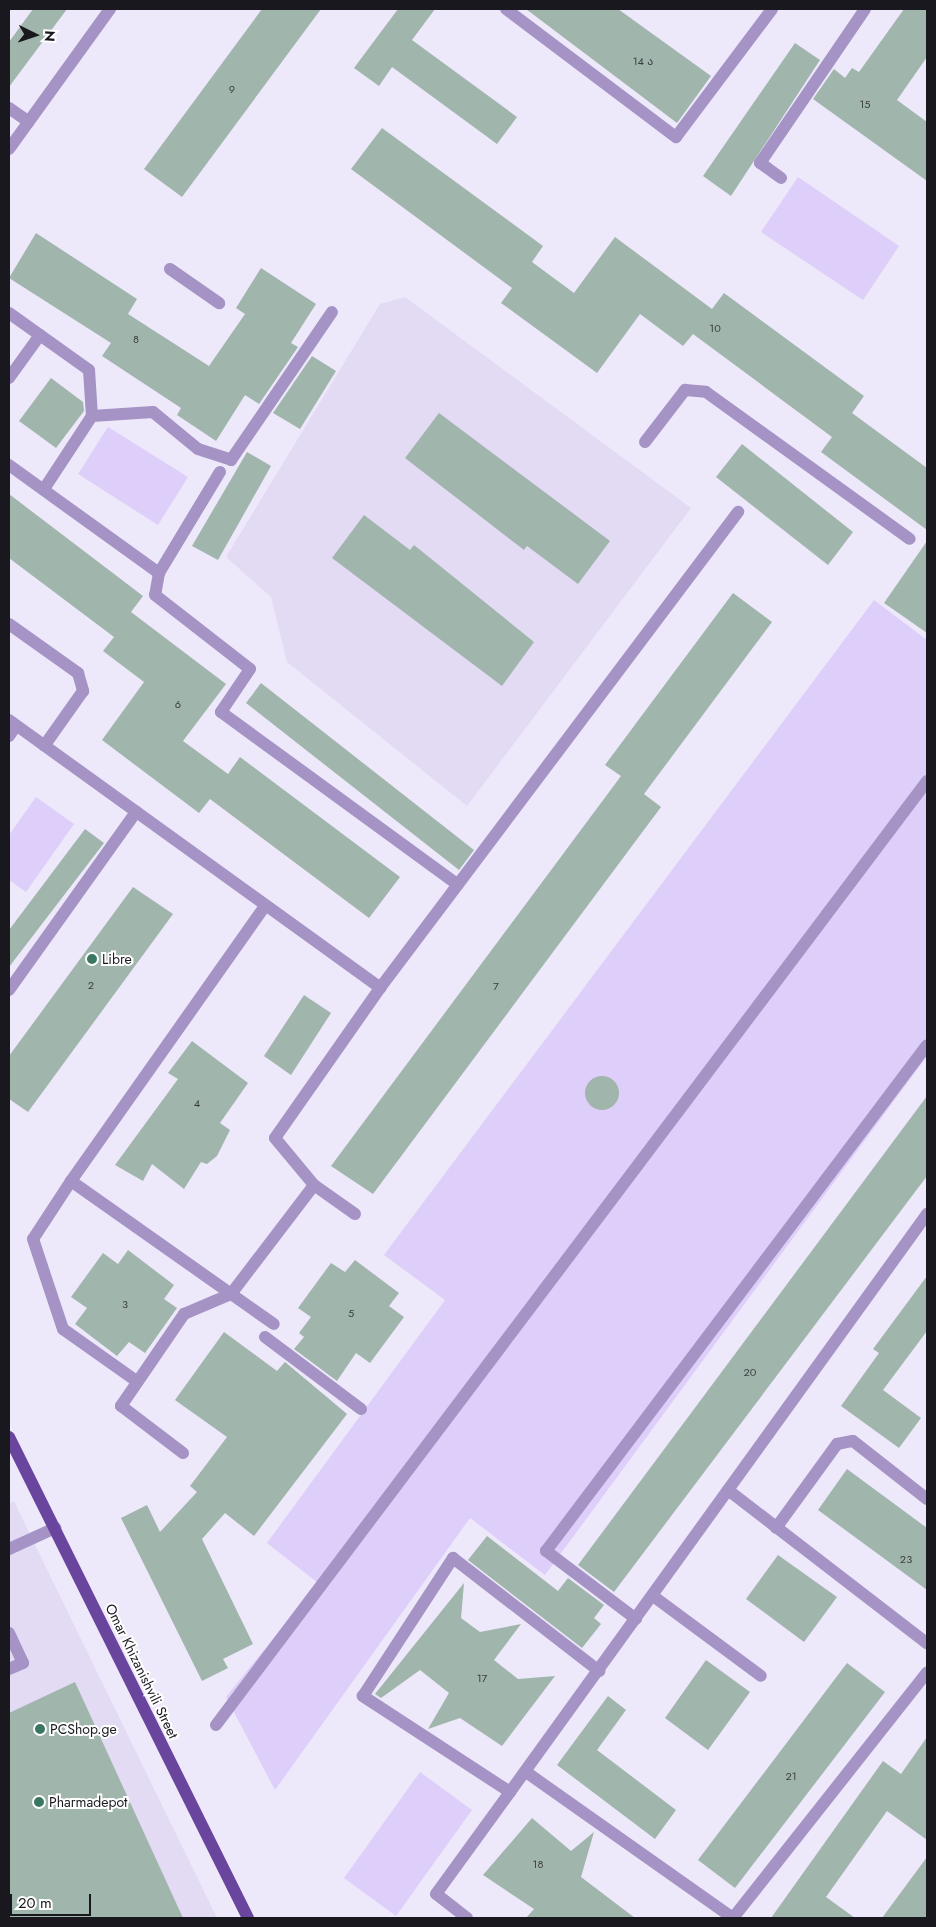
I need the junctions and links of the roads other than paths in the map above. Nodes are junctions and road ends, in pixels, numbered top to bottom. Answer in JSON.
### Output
{"nodes":[{"id":1,"x":110,"y":9,"type":"edge"},
{"id":2,"x":506,"y":9,"type":"edge"},
{"id":3,"x":772,"y":9,"type":"edge"},
{"id":4,"x":866,"y":9,"type":"edge"},
{"id":5,"x":9,"y":108,"type":"edge"},
{"id":6,"x":29,"y":122,"type":"junction"},
{"id":7,"x":9,"y":150,"type":"edge"},
{"id":8,"x":781,"y":178,"type":"dead end"},
{"id":9,"x":170,"y":269,"type":"dead end"},
{"id":10,"x":219,"y":303,"type":"dead end"},
{"id":11,"x":332,"y":312,"type":"dead end"},
{"id":12,"x":9,"y":313,"type":"edge"},
{"id":13,"x":40,"y":335,"type":"junction"},
{"id":14,"x":9,"y":378,"type":"edge"},
{"id":15,"x":92,"y":416,"type":"junction"},
{"id":16,"x":645,"y":442,"type":"dead end"},
{"id":17,"x":9,"y":465,"type":"edge"},
{"id":18,"x":220,"y":472,"type":"dead end"},
{"id":19,"x":44,"y":489,"type":"junction"},
{"id":20,"x":738,"y":512,"type":"dead end"},
{"id":21,"x":910,"y":539,"type":"dead end"},
{"id":22,"x":159,"y":573,"type":"junction"},
{"id":23,"x":9,"y":624,"type":"edge"},
{"id":24,"x":11,"y":728,"type":"edge"},
{"id":25,"x":44,"y":746,"type":"junction"},
{"id":26,"x":927,"y":780,"type":"edge"},
{"id":27,"x":136,"y":812,"type":"junction"},
{"id":28,"x":458,"y":885,"type":"junction"},
{"id":29,"x":265,"y":906,"type":"junction"},
{"id":30,"x":380,"y":988,"type":"junction"},
{"id":31,"x":9,"y":990,"type":"edge"},
{"id":32,"x":927,"y":1045,"type":"edge"},
{"id":33,"x":71,"y":1181,"type":"junction"},
{"id":34,"x":314,"y":1185,"type":"junction"},
{"id":35,"x":355,"y":1214,"type":"dead end"},
{"id":36,"x":927,"y":1214,"type":"edge"},
{"id":37,"x":231,"y":1294,"type":"junction"},
{"id":38,"x":274,"y":1324,"type":"dead end"},
{"id":39,"x":265,"y":1337,"type":"dead end"},
{"id":40,"x":135,"y":1380,"type":"junction"},
{"id":41,"x":361,"y":1409,"type":"dead end"},
{"id":42,"x":9,"y":1437,"type":"edge"},
{"id":43,"x":183,"y":1453,"type":"dead end"},
{"id":44,"x":728,"y":1490,"type":"junction"},
{"id":45,"x":927,"y":1499,"type":"edge"},
{"id":46,"x":55,"y":1528,"type":"junction"},
{"id":47,"x":776,"y":1528,"type":"junction"},
{"id":48,"x":9,"y":1549,"type":"edge"},
{"id":49,"x":653,"y":1596,"type":"junction"},
{"id":50,"x":636,"y":1619,"type":"junction"},
{"id":51,"x":9,"y":1633,"type":"edge"},
{"id":52,"x":927,"y":1643,"type":"edge"},
{"id":53,"x":9,"y":1670,"type":"edge"},
{"id":54,"x":599,"y":1671,"type":"junction"},
{"id":55,"x":927,"y":1672,"type":"edge"},
{"id":56,"x":761,"y":1676,"type":"dead end"},
{"id":57,"x":216,"y":1725,"type":"dead end"},
{"id":58,"x":526,"y":1772,"type":"junction"},
{"id":59,"x":510,"y":1792,"type":"junction"},
{"id":60,"x":248,"y":1918,"type":"edge"},
{"id":61,"x":467,"y":1918,"type":"edge"},
{"id":62,"x":733,"y":1918,"type":"edge"}],
"edges":[{"from":1,"to":6,"type":"street"},
{"from":2,"to":3,"type":"street"},
{"from":4,"to":8,"type":"street"},
{"from":5,"to":6,"type":"street"},
{"from":6,"to":7,"type":"street"},
{"from":9,"to":10,"type":"street"},
{"from":11,"to":15,"type":"street"},
{"from":12,"to":13,"type":"street"},
{"from":13,"to":14,"type":"street"},
{"from":13,"to":15,"type":"street"},
{"from":15,"to":19,"type":"street"},
{"from":16,"to":21,"type":"street"},
{"from":17,"to":19,"type":"street"},
{"from":18,"to":22,"type":"street"},
{"from":19,"to":22,"type":"street"},
{"from":20,"to":28,"type":"street"},
{"from":22,"to":28,"type":"street"},
{"from":23,"to":25,"type":"street"},
{"from":24,"to":25,"type":"street"},
{"from":25,"to":27,"type":"street"},
{"from":26,"to":57,"type":"street"},
{"from":27,"to":29,"type":"street"},
{"from":27,"to":31,"type":"street"},
{"from":28,"to":30,"type":"street"},
{"from":29,"to":30,"type":"street"},
{"from":29,"to":33,"type":"street"},
{"from":30,"to":34,"type":"street"},
{"from":32,"to":50,"type":"street"},
{"from":33,"to":37,"type":"street"},
{"from":33,"to":40,"type":"street"},
{"from":34,"to":35,"type":"street"},
{"from":34,"to":37,"type":"street"},
{"from":36,"to":44,"type":"street"},
{"from":37,"to":38,"type":"street"},
{"from":37,"to":40,"type":"street"},
{"from":39,"to":41,"type":"street"},
{"from":40,"to":43,"type":"street"},
{"from":42,"to":46,"type":"main road","name":"Omar Khizanishvili Street"},
{"from":44,"to":47,"type":"street"},
{"from":44,"to":49,"type":"street"},
{"from":45,"to":47,"type":"street"},
{"from":46,"to":48,"type":"street"},
{"from":46,"to":60,"type":"main road","name":"Omar Khizanishvili Street"},
{"from":47,"to":52,"type":"street"},
{"from":49,"to":50,"type":"street"},
{"from":49,"to":56,"type":"street"},
{"from":50,"to":54,"type":"street"},
{"from":51,"to":53,"type":"street"},
{"from":54,"to":58,"type":"street"},
{"from":54,"to":59,"type":"street"},
{"from":55,"to":62,"type":"street"},
{"from":58,"to":59,"type":"street"},
{"from":58,"to":62,"type":"street"},
{"from":59,"to":61,"type":"street"}]}
